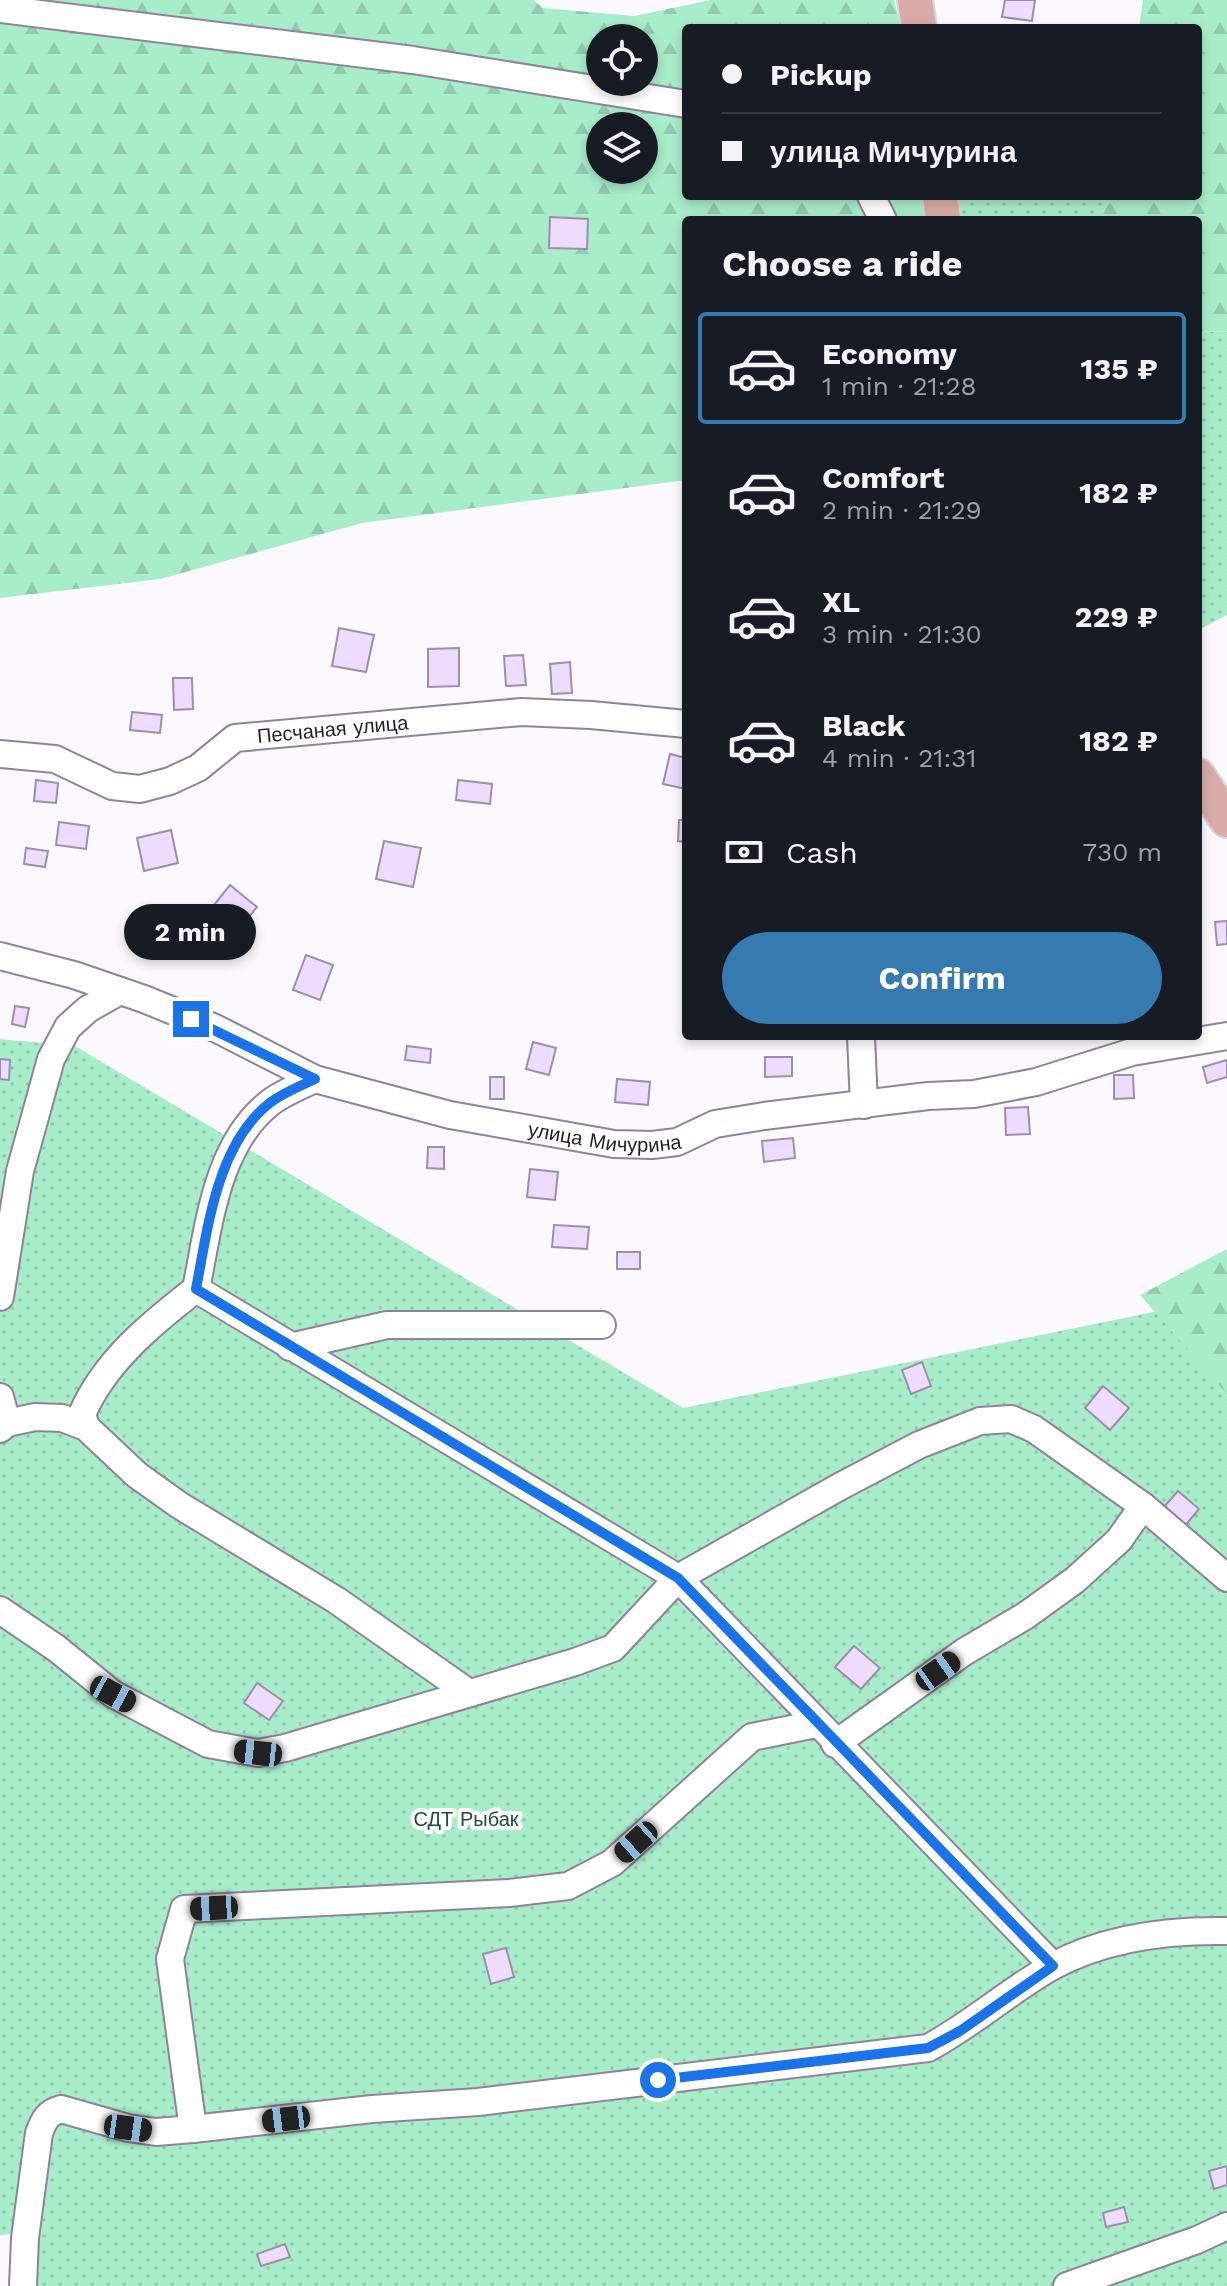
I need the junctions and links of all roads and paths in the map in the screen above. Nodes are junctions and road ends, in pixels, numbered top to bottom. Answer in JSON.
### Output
{"nodes":[{"id":1,"x":915,"y":0,"type":"edge"},
{"id":2,"x":0,"y":9,"type":"edge"},
{"id":3,"x":918,"y":24,"type":"edge"},
{"id":4,"x":682,"y":103,"type":"edge"},
{"id":5,"x":682,"y":724,"type":"edge"},
{"id":6,"x":0,"y":754,"type":"edge"},
{"id":7,"x":1202,"y":782,"type":"edge"},
{"id":8,"x":1227,"y":820,"type":"edge"},
{"id":9,"x":0,"y":956,"type":"edge"},
{"id":10,"x":120,"y":991,"type":"junction"},
{"id":11,"x":1227,"y":1036,"type":"edge"},
{"id":12,"x":861,"y":1040,"type":"edge"},
{"id":13,"x":315,"y":1079,"type":"junction"},
{"id":14,"x":864,"y":1105,"type":"junction"},
{"id":15,"x":10,"y":1168,"type":"edge"},
{"id":16,"x":196,"y":1289,"type":"junction"},
{"id":17,"x":0,"y":1297,"type":"edge"},
{"id":18,"x":602,"y":1325,"type":"dead end"},
{"id":19,"x":290,"y":1347,"type":"junction"},
{"id":20,"x":0,"y":1397,"type":"edge"},
{"id":21,"x":3,"y":1426,"type":"edge"},
{"id":22,"x":86,"y":1427,"type":"junction"},
{"id":23,"x":1143,"y":1506,"type":"junction"},
{"id":24,"x":678,"y":1578,"type":"junction"},
{"id":25,"x":1227,"y":1578,"type":"edge"},
{"id":26,"x":0,"y":1610,"type":"edge"},
{"id":27,"x":469,"y":1693,"type":"junction"},
{"id":28,"x":816,"y":1724,"type":"junction"},
{"id":29,"x":835,"y":1744,"type":"junction"},
{"id":30,"x":1227,"y":1931,"type":"edge"},
{"id":31,"x":1053,"y":1966,"type":"junction"},
{"id":32,"x":193,"y":2129,"type":"junction"},
{"id":33,"x":1227,"y":2226,"type":"edge"},
{"id":34,"x":23,"y":2286,"type":"edge"},
{"id":35,"x":1067,"y":2286,"type":"edge"}],
"edges":[{"from":1,"to":3,"type":"main road"},
{"from":2,"to":4,"type":"street"},
{"from":5,"to":6,"type":"street","name":"Песчаная улица"},
{"from":7,"to":8,"type":"main road"},
{"from":9,"to":10,"type":"street","name":"улица Мичурина"},
{"from":10,"to":13,"type":"street","name":"улица Мичурина"},
{"from":10,"to":15,"type":"street"},
{"from":11,"to":14,"type":"street","name":"улица Мичурина"},
{"from":12,"to":14,"type":"street"},
{"from":13,"to":14,"type":"street","name":"улица Мичурина"},
{"from":13,"to":16,"type":"street"},
{"from":15,"to":17,"type":"street"},
{"from":16,"to":19,"type":"street"},
{"from":16,"to":22,"type":"street"},
{"from":18,"to":19,"type":"street"},
{"from":19,"to":24,"type":"street"},
{"from":20,"to":21,"type":"street"},
{"from":21,"to":22,"type":"street"},
{"from":22,"to":27,"type":"street"},
{"from":23,"to":24,"type":"street"},
{"from":23,"to":25,"type":"street"},
{"from":23,"to":29,"type":"street"},
{"from":24,"to":27,"type":"street"},
{"from":24,"to":28,"type":"street"},
{"from":26,"to":27,"type":"street"},
{"from":28,"to":29,"type":"street"},
{"from":28,"to":32,"type":"street"},
{"from":29,"to":31,"type":"street"},
{"from":30,"to":31,"type":"street"},
{"from":31,"to":32,"type":"street"},
{"from":32,"to":34,"type":"street"},
{"from":33,"to":35,"type":"street"}]}
